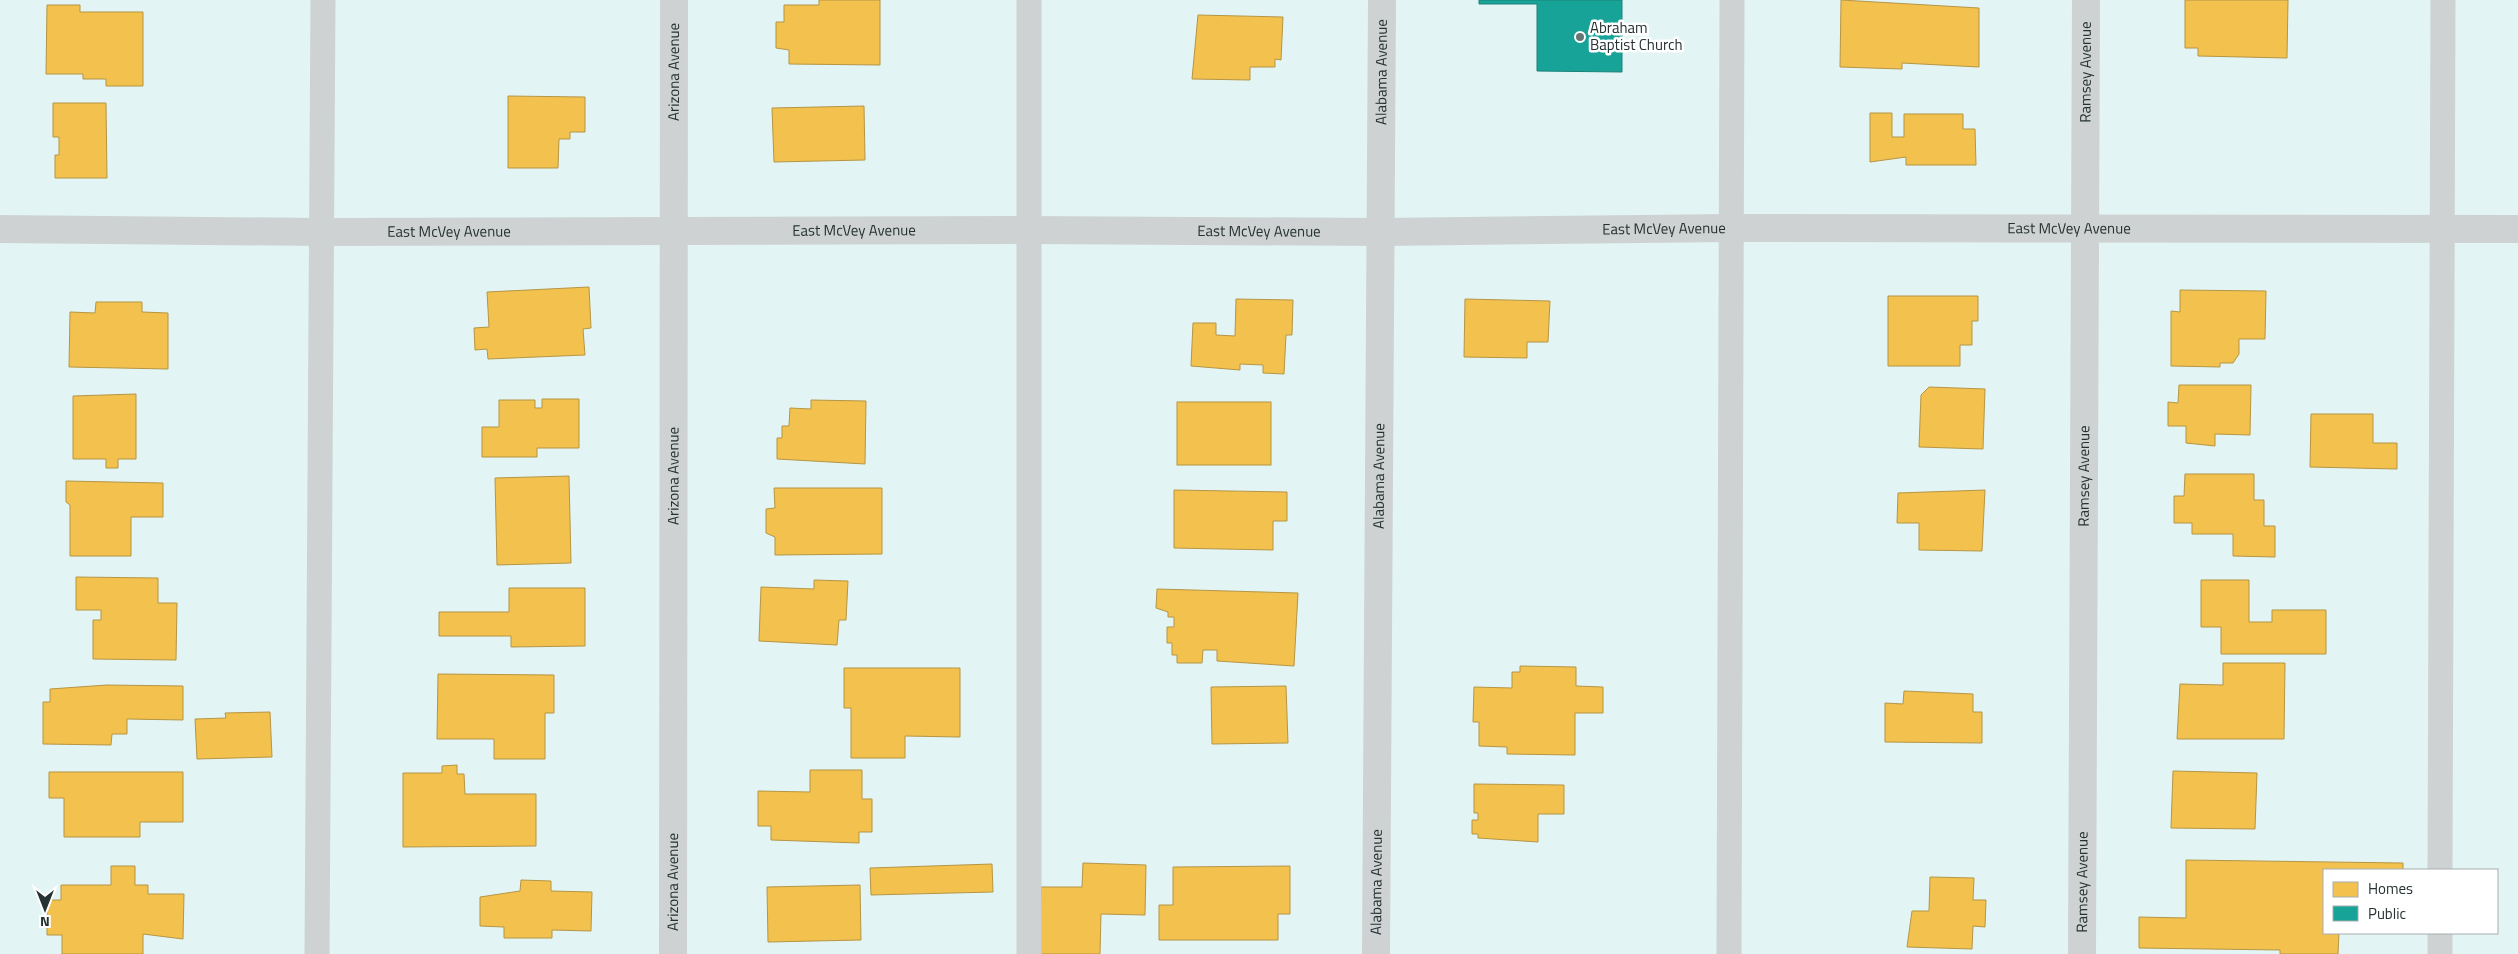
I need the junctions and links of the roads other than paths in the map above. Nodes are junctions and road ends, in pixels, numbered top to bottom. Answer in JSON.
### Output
{"nodes":[{"id":1,"x":323,"y":0,"type":"edge"},
{"id":2,"x":674,"y":0,"type":"edge"},
{"id":3,"x":1029,"y":0,"type":"edge"},
{"id":4,"x":1382,"y":0,"type":"edge"},
{"id":5,"x":1732,"y":0,"type":"edge"},
{"id":6,"x":2086,"y":0,"type":"edge"},
{"id":7,"x":2443,"y":0,"type":"edge"},
{"id":8,"x":1731,"y":228,"type":"junction"},
{"id":9,"x":2084,"y":228,"type":"junction"},
{"id":10,"x":0,"y":229,"type":"edge"},
{"id":11,"x":2442,"y":229,"type":"junction"},
{"id":12,"x":2518,"y":229,"type":"edge"},
{"id":13,"x":672,"y":230,"type":"junction"},
{"id":14,"x":1028,"y":230,"type":"junction"},
{"id":15,"x":322,"y":232,"type":"junction"},
{"id":16,"x":1381,"y":232,"type":"junction"},
{"id":17,"x":2440,"y":869,"type":"edge"},
{"id":18,"x":2440,"y":934,"type":"edge"},
{"id":19,"x":317,"y":954,"type":"edge"},
{"id":20,"x":673,"y":954,"type":"edge"},
{"id":21,"x":1028,"y":954,"type":"edge"},
{"id":22,"x":1376,"y":954,"type":"edge"},
{"id":23,"x":1729,"y":954,"type":"edge"},
{"id":24,"x":2082,"y":954,"type":"edge"},
{"id":25,"x":2440,"y":954,"type":"edge"}],
"edges":[{"from":1,"to":15,"type":"lane"},
{"from":2,"to":13,"type":"street","name":"Arizona Avenue"},
{"from":3,"to":14,"type":"lane"},
{"from":4,"to":16,"type":"street","name":"Alabama Avenue"},
{"from":5,"to":8,"type":"lane"},
{"from":6,"to":9,"type":"street","name":"Ramsey Avenue"},
{"from":7,"to":11,"type":"lane"},
{"from":8,"to":9,"type":"street","name":"East McVey Avenue"},
{"from":8,"to":16,"type":"street","name":"East McVey Avenue"},
{"from":8,"to":23,"type":"lane"},
{"from":9,"to":11,"type":"street","name":"East McVey Avenue"},
{"from":9,"to":24,"type":"street","name":"Ramsey Avenue"},
{"from":10,"to":15,"type":"street","name":"East McVey Avenue"},
{"from":11,"to":12,"type":"street","name":"East McVey Avenue"},
{"from":11,"to":17,"type":"lane"},
{"from":13,"to":14,"type":"street","name":"East McVey Avenue"},
{"from":13,"to":15,"type":"street","name":"East McVey Avenue"},
{"from":13,"to":20,"type":"street","name":"Arizona Avenue"},
{"from":14,"to":16,"type":"street","name":"East McVey Avenue"},
{"from":14,"to":21,"type":"lane"},
{"from":15,"to":19,"type":"lane"},
{"from":16,"to":22,"type":"street","name":"Alabama Avenue"},
{"from":18,"to":25,"type":"lane"}]}
